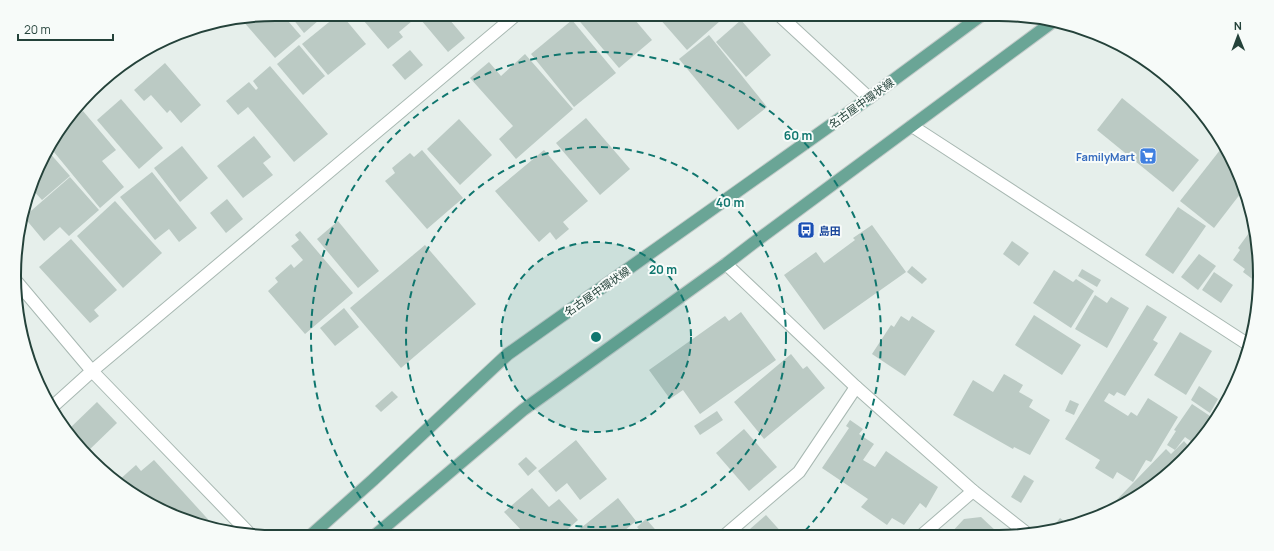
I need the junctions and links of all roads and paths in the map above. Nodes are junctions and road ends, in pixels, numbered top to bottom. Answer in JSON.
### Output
{"nodes":[{"id":1,"x":509,"y":21,"type":"edge"},
{"id":2,"x":786,"y":21,"type":"edge"},
{"id":3,"x":974,"y":21,"type":"edge"},
{"id":4,"x":1047,"y":26,"type":"edge"},
{"id":5,"x":869,"y":98,"type":"junction"},
{"id":6,"x":912,"y":126,"type":"junction"},
{"id":7,"x":726,"y":264,"type":"junction"},
{"id":8,"x":22,"y":288,"type":"edge"},
{"id":9,"x":1244,"y":342,"type":"edge"},
{"id":10,"x":92,"y":371,"type":"junction"},
{"id":11,"x":856,"y":387,"type":"junction"},
{"id":12,"x":55,"y":403,"type":"edge"},
{"id":13,"x":973,"y":491,"type":"junction"},
{"id":14,"x":244,"y":528,"type":"edge"},
{"id":15,"x":1021,"y":529,"type":"edge"},
{"id":16,"x":317,"y":530,"type":"edge"},
{"id":17,"x":381,"y":530,"type":"edge"},
{"id":18,"x":731,"y":530,"type":"edge"},
{"id":19,"x":928,"y":530,"type":"edge"}],
"edges":[{"from":1,"to":10,"type":"street"},
{"from":2,"to":5,"type":"street"},
{"from":3,"to":5,"type":"main road","name":"名古屋中環状線"},
{"from":4,"to":6,"type":"main road"},
{"from":5,"to":16,"type":"main road","name":"名古屋中環状線"},
{"from":6,"to":7,"type":"main road"},
{"from":6,"to":9,"type":"street"},
{"from":7,"to":11,"type":"street"},
{"from":7,"to":17,"type":"main road"},
{"from":8,"to":10,"type":"street"},
{"from":10,"to":12,"type":"street"},
{"from":10,"to":14,"type":"street"},
{"from":11,"to":13,"type":"street"},
{"from":11,"to":18,"type":"street"},
{"from":13,"to":15,"type":"street"},
{"from":13,"to":19,"type":"street"}]}
